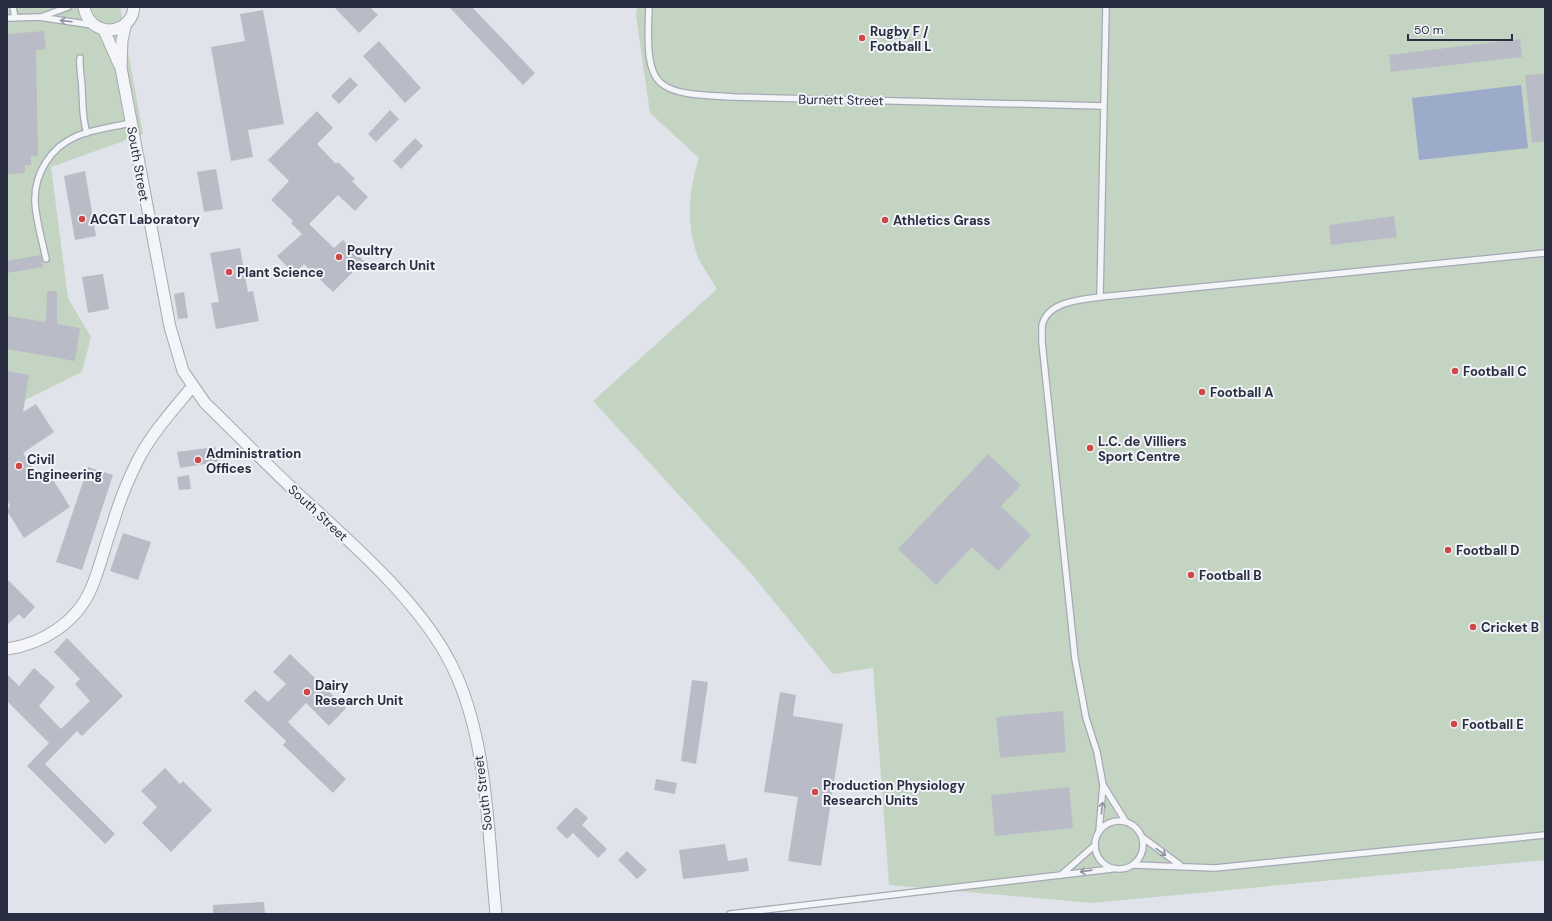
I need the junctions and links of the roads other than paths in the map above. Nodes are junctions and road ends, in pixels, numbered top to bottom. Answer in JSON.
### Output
{"nodes":[{"id":1,"x":13,"y":7,"type":"edge"},
{"id":2,"x":68,"y":7,"type":"edge"},
{"id":3,"x":84,"y":7,"type":"edge"},
{"id":4,"x":134,"y":7,"type":"edge"},
{"id":5,"x":649,"y":7,"type":"edge"},
{"id":6,"x":1106,"y":7,"type":"edge"},
{"id":7,"x":39,"y":17,"type":"junction"},
{"id":8,"x":7,"y":18,"type":"edge"},
{"id":9,"x":15,"y":18,"type":"junction"},
{"id":10,"x":126,"y":23,"type":"junction"},
{"id":11,"x":93,"y":25,"type":"junction"},
{"id":12,"x":104,"y":30,"type":"junction"},
{"id":13,"x":80,"y":58,"type":"dead end"},
{"id":14,"x":121,"y":68,"type":"junction"},
{"id":15,"x":1103,"y":106,"type":"junction"},
{"id":16,"x":131,"y":123,"type":"junction"},
{"id":17,"x":87,"y":133,"type":"junction"},
{"id":18,"x":1545,"y":253,"type":"edge"},
{"id":19,"x":46,"y":259,"type":"dead end"},
{"id":20,"x":1100,"y":297,"type":"junction"},
{"id":21,"x":192,"y":387,"type":"junction"},
{"id":22,"x":7,"y":649,"type":"edge"},
{"id":23,"x":1103,"y":785,"type":"junction"},
{"id":24,"x":1126,"y":822,"type":"junction"},
{"id":25,"x":1099,"y":831,"type":"junction"},
{"id":26,"x":1545,"y":835,"type":"edge"},
{"id":27,"x":1142,"y":837,"type":"junction"},
{"id":28,"x":1094,"y":846,"type":"junction"},
{"id":29,"x":1134,"y":865,"type":"junction"},
{"id":30,"x":1180,"y":865,"type":"junction"},
{"id":31,"x":1112,"y":869,"type":"junction"},
{"id":32,"x":1061,"y":876,"type":"junction"},
{"id":33,"x":496,"y":914,"type":"edge"},
{"id":34,"x":730,"y":914,"type":"edge"}],
"edges":[{"from":1,"to":9,"type":"lane"},
{"from":2,"to":7,"type":"lane"},
{"from":3,"to":11,"type":"street"},
{"from":4,"to":10,"type":"street","name":"South Street"},
{"from":5,"to":15,"type":"lane","name":"Burnett Street"},
{"from":6,"to":15,"type":"lane"},
{"from":7,"to":9,"type":"lane"},
{"from":11,"to":7,"type":"lane","one_way":true},
{"from":8,"to":9,"type":"lane"},
{"from":10,"to":12,"type":"street"},
{"from":10,"to":14,"type":"street","name":"South Street"},
{"from":11,"to":12,"type":"street"},
{"from":12,"to":14,"type":"street","name":"South Street"},
{"from":13,"to":17,"type":"lane"},
{"from":14,"to":16,"type":"street","name":"South Street"},
{"from":15,"to":20,"type":"lane"},
{"from":16,"to":17,"type":"lane"},
{"from":16,"to":21,"type":"street","name":"South Street"},
{"from":17,"to":19,"type":"lane"},
{"from":18,"to":20,"type":"lane"},
{"from":20,"to":23,"type":"lane"},
{"from":21,"to":22,"type":"street"},
{"from":21,"to":33,"type":"street","name":"South Street"},
{"from":23,"to":24,"type":"lane"},
{"from":25,"to":23,"type":"lane","one_way":true},
{"from":24,"to":25,"type":"lane"},
{"from":24,"to":27,"type":"lane"},
{"from":25,"to":28,"type":"lane"},
{"from":26,"to":30,"type":"lane"},
{"from":27,"to":29,"type":"lane"},
{"from":27,"to":30,"type":"lane","one_way":true},
{"from":28,"to":31,"type":"lane"},
{"from":28,"to":32,"type":"lane"},
{"from":29,"to":30,"type":"lane"},
{"from":29,"to":31,"type":"lane"},
{"from":31,"to":32,"type":"lane","one_way":true},
{"from":32,"to":34,"type":"lane"}]}
